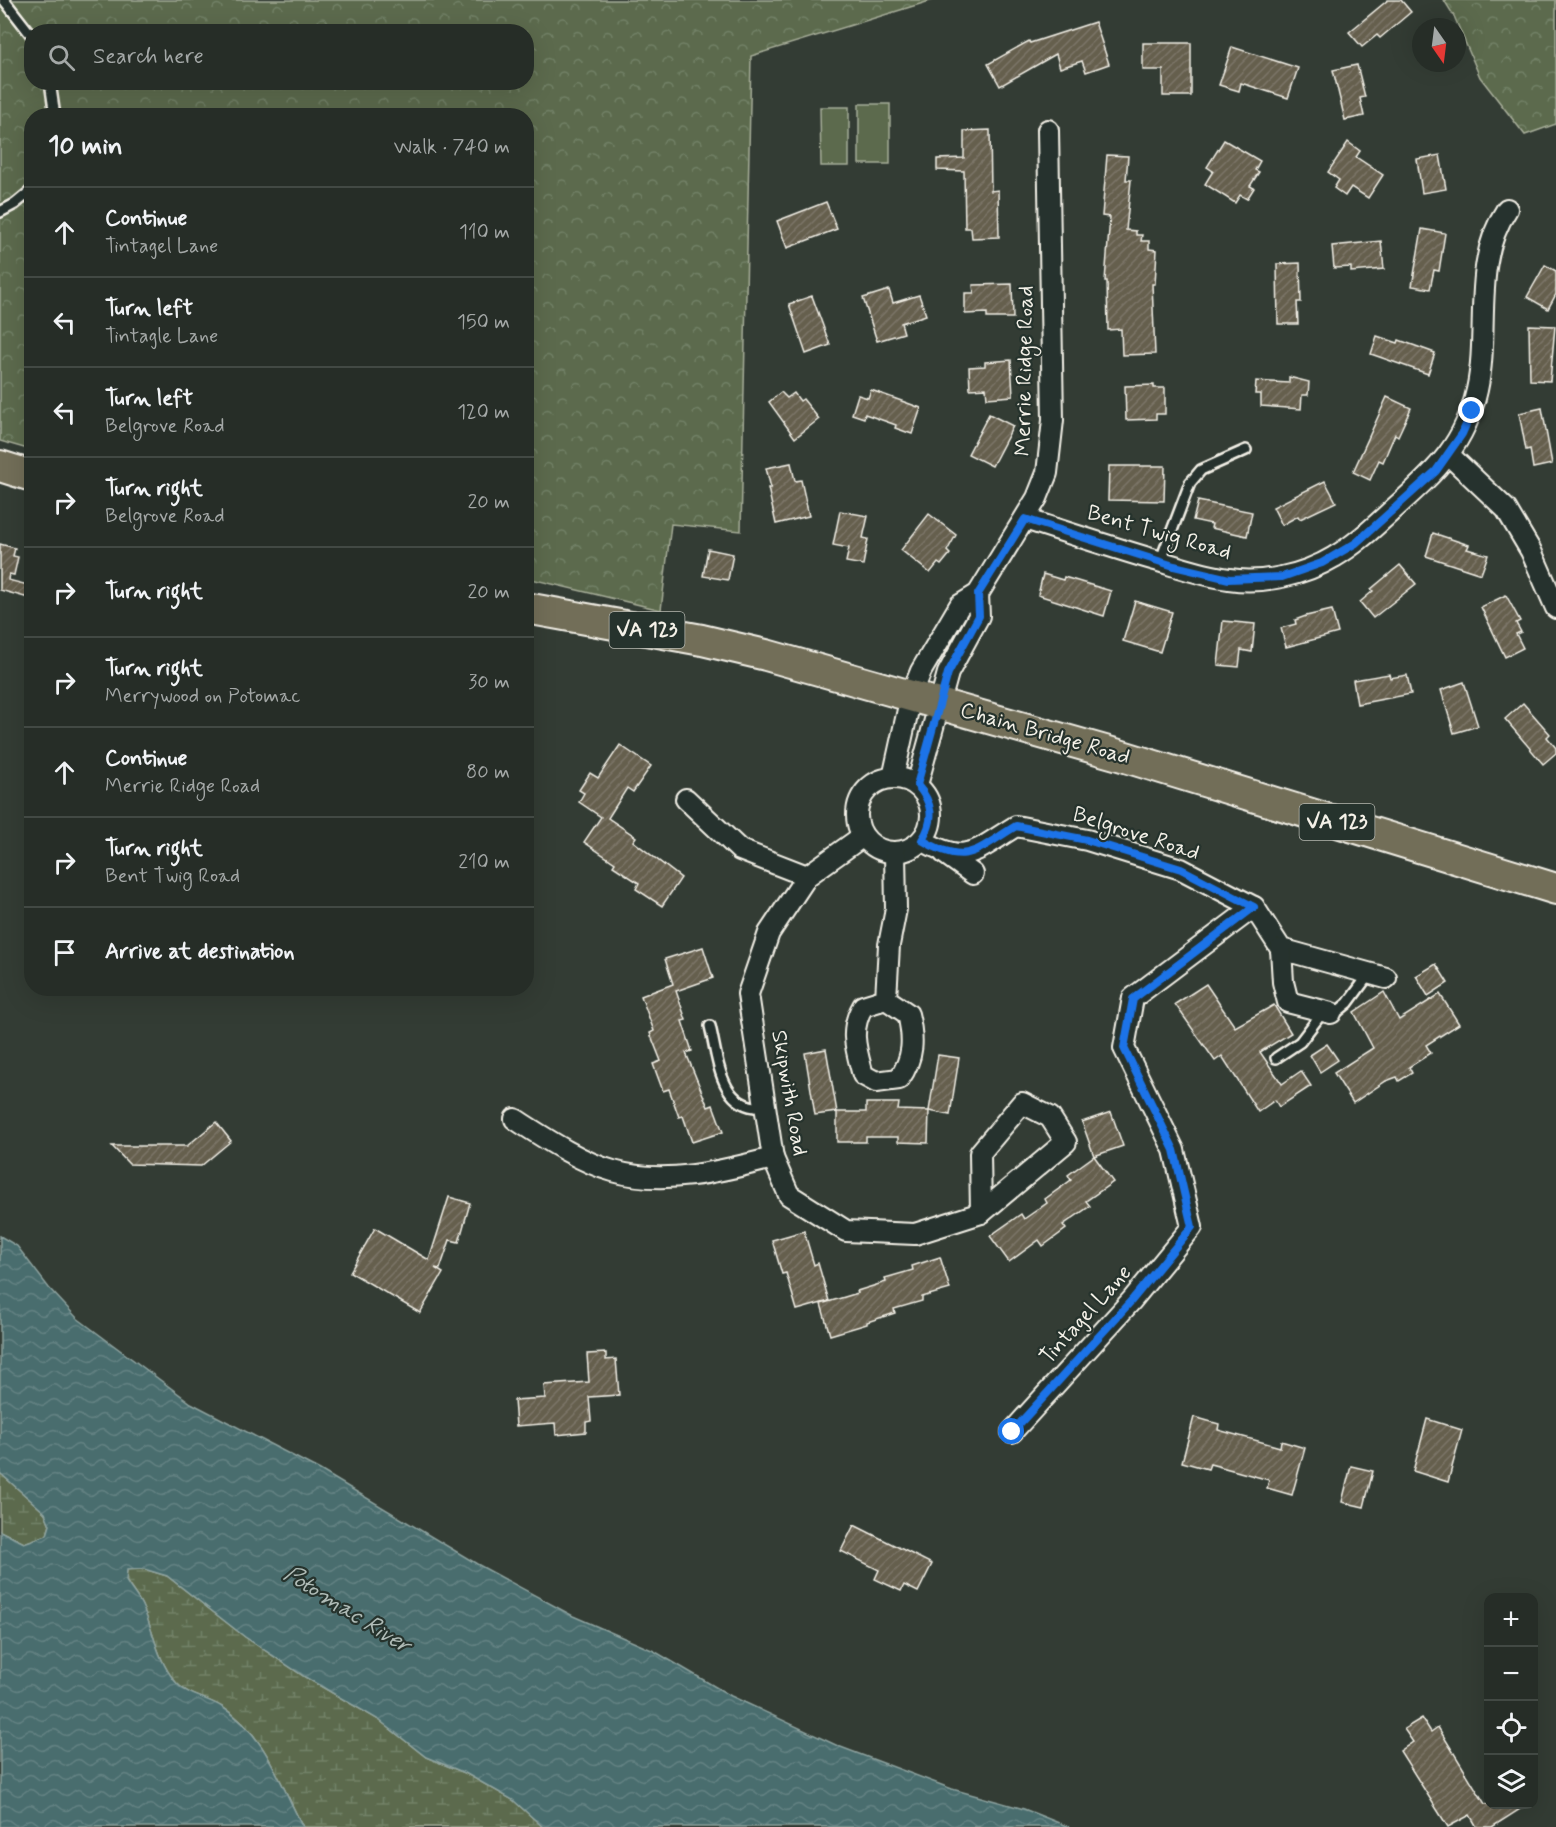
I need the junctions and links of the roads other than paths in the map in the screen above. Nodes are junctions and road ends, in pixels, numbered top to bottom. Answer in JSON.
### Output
{"nodes":[{"id":1,"x":4,"y":0,"type":"edge"},
{"id":2,"x":24,"y":26,"type":"edge"},
{"id":3,"x":51,"y":90,"type":"edge"},
{"id":4,"x":54,"y":108,"type":"edge"},
{"id":5,"x":1048,"y":130,"type":"dead end"},
{"id":6,"x":24,"y":197,"type":"edge"},
{"id":7,"x":1507,"y":209,"type":"dead end"},
{"id":8,"x":0,"y":212,"type":"edge"},
{"id":9,"x":1246,"y":450,"type":"dead end"},
{"id":10,"x":1449,"y":455,"type":"junction"},
{"id":11,"x":0,"y":466,"type":"edge"},
{"id":12,"x":24,"y":474,"type":"edge"},
{"id":13,"x":1025,"y":519,"type":"junction"},
{"id":14,"x":1160,"y":562,"type":"junction"},
{"id":15,"x":978,"y":594,"type":"junction"},
{"id":16,"x":1555,"y":602,"type":"edge"},
{"id":17,"x":534,"y":610,"type":"edge"},
{"id":18,"x":925,"y":700,"type":"junction"},
{"id":19,"x":893,"y":778,"type":"junction"},
{"id":20,"x":917,"y":785,"type":"junction"},
{"id":21,"x":686,"y":799,"type":"dead end"},
{"id":22,"x":863,"y":836,"type":"junction"},
{"id":23,"x":922,"y":840,"type":"junction"},
{"id":24,"x":895,"y":852,"type":"junction"},
{"id":25,"x":944,"y":853,"type":"junction"},
{"id":26,"x":973,"y":874,"type":"dead end"},
{"id":27,"x":807,"y":876,"type":"junction"},
{"id":28,"x":1556,"y":889,"type":"edge"},
{"id":29,"x":1254,"y":907,"type":"junction"},
{"id":30,"x":1281,"y":949,"type":"junction"},
{"id":31,"x":1378,"y":975,"type":"joint"},
{"id":32,"x":886,"y":999,"type":"dead end"},
{"id":33,"x":1331,"y":1013,"type":"junction"},
{"id":34,"x":710,"y":1026,"type":"dead end"},
{"id":35,"x":1276,"y":1058,"type":"dead end"},
{"id":36,"x":765,"y":1107,"type":"junction"},
{"id":37,"x":515,"y":1119,"type":"dead end"},
{"id":38,"x":772,"y":1158,"type":"junction"},
{"id":39,"x":981,"y":1213,"type":"junction"},
{"id":40,"x":1012,"y":1432,"type":"dead end"}],
"edges":[{"from":1,"to":2,"type":"lane"},
{"from":3,"to":4,"type":"lane"},
{"from":5,"to":13,"type":"street","name":"Merrie Ridge Road"},
{"from":6,"to":8,"type":"lane"},
{"from":7,"to":10,"type":"street","name":"Bent Twig Road"},
{"from":9,"to":14,"type":"lane"},
{"from":10,"to":14,"type":"street","name":"Bent Twig Road"},
{"from":10,"to":16,"type":"street"},
{"from":11,"to":12,"type":"main road"},
{"from":13,"to":14,"type":"street","name":"Bent Twig Road"},
{"from":13,"to":15,"type":"street","name":"Merrie Ridge Road"},
{"from":15,"to":18,"type":"street","name":"Merrie Ridge Road"},
{"from":15,"to":18,"type":"street","name":"Merrie Ridge Road"},
{"from":17,"to":18,"type":"main road","name":"Chain Bridge Road","number":"VA 123"},
{"from":18,"to":19,"type":"street"},
{"from":18,"to":20,"type":"street"},
{"from":18,"to":28,"type":"main road","name":"Chain Bridge Road","number":"VA 123"},
{"from":19,"to":20,"type":"street"},
{"from":19,"to":22,"type":"street"},
{"from":20,"to":23,"type":"street"},
{"from":21,"to":27,"type":"street"},
{"from":22,"to":24,"type":"street"},
{"from":22,"to":27,"type":"street","name":"Skipwith Road"},
{"from":23,"to":24,"type":"street"},
{"from":23,"to":25,"type":"street"},
{"from":24,"to":32,"type":"street"},
{"from":25,"to":26,"type":"street"},
{"from":25,"to":29,"type":"street","name":"Belgrove Road"},
{"from":27,"to":36,"type":"street","name":"Skipwith Road"},
{"from":29,"to":30,"type":"street","name":"Belgrove Road"},
{"from":29,"to":40,"type":"street","name":"Tintagel Lane"},
{"from":30,"to":31,"type":"street"},
{"from":30,"to":33,"type":"street"},
{"from":31,"to":33,"type":"lane"},
{"from":33,"to":35,"type":"lane"},
{"from":34,"to":36,"type":"lane"},
{"from":36,"to":38,"type":"street","name":"Skipwith Road"},
{"from":37,"to":38,"type":"street"},
{"from":38,"to":39,"type":"street","name":"Skipwith Road"},
{"from":39,"to":39,"type":"street","name":"Skipwith Road"}]}
